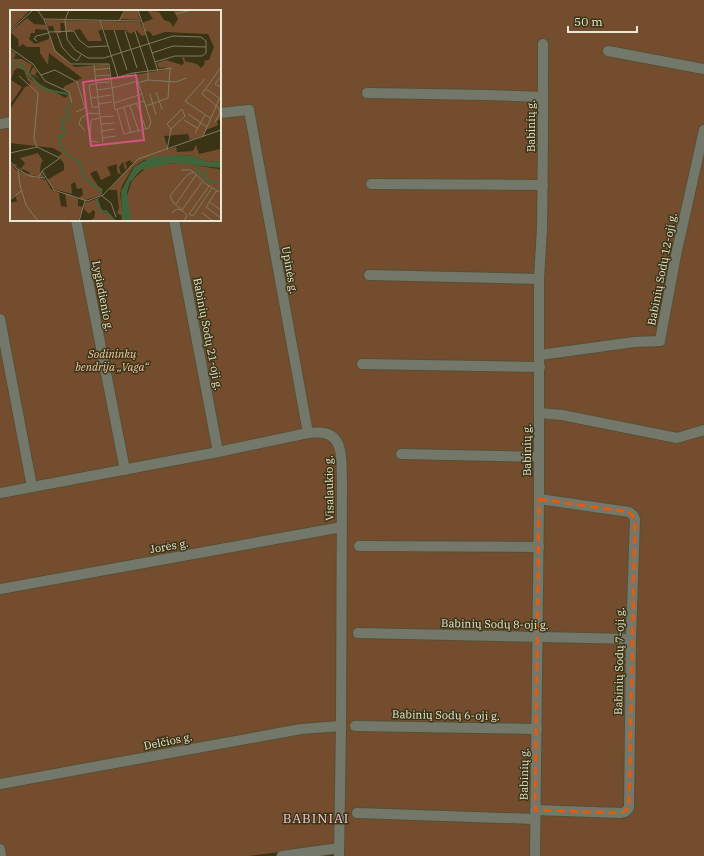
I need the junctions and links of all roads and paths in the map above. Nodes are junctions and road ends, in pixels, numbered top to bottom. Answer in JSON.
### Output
{"nodes":[{"id":1,"x":543,"y":44,"type":"dead end"},
{"id":2,"x":608,"y":51,"type":"dead end"},
{"id":3,"x":704,"y":69,"type":"edge"},
{"id":4,"x":367,"y":93,"type":"dead end"},
{"id":5,"x":543,"y":98,"type":"junction"},
{"id":6,"x":221,"y":113,"type":"edge"},
{"id":7,"x":10,"y":122,"type":"edge"},
{"id":8,"x":0,"y":124,"type":"edge"},
{"id":9,"x":704,"y":130,"type":"edge"},
{"id":10,"x":371,"y":184,"type":"dead end"},
{"id":11,"x":543,"y":185,"type":"junction"},
{"id":12,"x":76,"y":221,"type":"edge"},
{"id":13,"x":174,"y":221,"type":"edge"},
{"id":14,"x":369,"y":275,"type":"dead end"},
{"id":15,"x":539,"y":279,"type":"junction"},
{"id":16,"x":0,"y":319,"type":"edge"},
{"id":17,"x":540,"y":355,"type":"junction"},
{"id":18,"x":362,"y":364,"type":"dead end"},
{"id":19,"x":540,"y":367,"type":"junction"},
{"id":20,"x":540,"y":413,"type":"junction"},
{"id":21,"x":704,"y":430,"type":"edge"},
{"id":22,"x":308,"y":433,"type":"junction"},
{"id":23,"x":218,"y":452,"type":"junction"},
{"id":24,"x":401,"y":454,"type":"dead end"},
{"id":25,"x":539,"y":457,"type":"junction"},
{"id":26,"x":125,"y":470,"type":"junction"},
{"id":27,"x":32,"y":487,"type":"junction"},
{"id":28,"x":0,"y":493,"type":"edge"},
{"id":29,"x":539,"y":499,"type":"junction"},
{"id":30,"x":342,"y":527,"type":"junction"},
{"id":31,"x":359,"y":546,"type":"dead end"},
{"id":32,"x":539,"y":548,"type":"junction"},
{"id":33,"x":0,"y":589,"type":"edge"},
{"id":34,"x":358,"y":633,"type":"dead end"},
{"id":35,"x":538,"y":637,"type":"junction"},
{"id":36,"x":631,"y":639,"type":"junction"},
{"id":37,"x":341,"y":726,"type":"junction"},
{"id":38,"x":354,"y":726,"type":"dead end"},
{"id":39,"x":537,"y":728,"type":"junction"},
{"id":40,"x":0,"y":784,"type":"edge"},
{"id":41,"x":357,"y":813,"type":"dead end"},
{"id":42,"x":535,"y":814,"type":"junction"},
{"id":43,"x":0,"y":849,"type":"edge"},
{"id":44,"x":339,"y":852,"type":"edge"},
{"id":45,"x":1,"y":856,"type":"edge"},
{"id":46,"x":282,"y":856,"type":"edge"},
{"id":47,"x":535,"y":856,"type":"edge"}],
"edges":[{"from":1,"to":5,"type":"street","name":"Babinių g."},
{"from":2,"to":3,"type":"street"},
{"from":4,"to":5,"type":"street"},
{"from":5,"to":11,"type":"street","name":"Babinių g."},
{"from":6,"to":22,"type":"street","name":"Upinės g."},
{"from":7,"to":8,"type":"street"},
{"from":9,"to":17,"type":"street","name":"Babinių Sodų 12-oji g."},
{"from":10,"to":11,"type":"street"},
{"from":11,"to":15,"type":"street","name":"Babinių g."},
{"from":12,"to":26,"type":"street","name":"Lygiadienio g."},
{"from":13,"to":23,"type":"street","name":"Babinių Sodų 21-oji g."},
{"from":14,"to":15,"type":"street"},
{"from":15,"to":17,"type":"street","name":"Babinių g."},
{"from":16,"to":27,"type":"street"},
{"from":17,"to":19,"type":"street","name":"Babinių g."},
{"from":18,"to":19,"type":"street"},
{"from":19,"to":20,"type":"street","name":"Babinių g."},
{"from":20,"to":21,"type":"street"},
{"from":20,"to":25,"type":"street","name":"Babinių g."},
{"from":22,"to":23,"type":"street","name":"Visalaukio g."},
{"from":22,"to":30,"type":"street","name":"Visalaukio g."},
{"from":23,"to":26,"type":"street","name":"Visalaukio g."},
{"from":24,"to":25,"type":"street"},
{"from":25,"to":29,"type":"street","name":"Babinių g."},
{"from":26,"to":27,"type":"street","name":"Visalaukio g."},
{"from":27,"to":28,"type":"street","name":"Visalaukio g."},
{"from":29,"to":32,"type":"street","name":"Babinių g."},
{"from":29,"to":36,"type":"street","name":"Babinių Sodų 7-oji g."},
{"from":30,"to":33,"type":"street","name":"Jorės g."},
{"from":30,"to":37,"type":"street","name":"Visalaukio g."},
{"from":31,"to":32,"type":"street"},
{"from":32,"to":35,"type":"street","name":"Babinių g."},
{"from":34,"to":35,"type":"street","name":"Babinių Sodų 8-oji g."},
{"from":35,"to":36,"type":"street","name":"Babinių Sodų 8-oji g."},
{"from":35,"to":39,"type":"street","name":"Babinių g."},
{"from":36,"to":42,"type":"street","name":"Babinių Sodų 7-oji g."},
{"from":37,"to":40,"type":"street","name":"Delčios g."},
{"from":37,"to":44,"type":"street","name":"Visalaukio g."},
{"from":38,"to":39,"type":"street","name":"Babinių Sodų 6-oji g."},
{"from":39,"to":42,"type":"street","name":"Babinių g."},
{"from":41,"to":42,"type":"street"},
{"from":42,"to":47,"type":"street","name":"Babinių g."},
{"from":43,"to":45,"type":"street"},
{"from":44,"to":46,"type":"street"}]}
